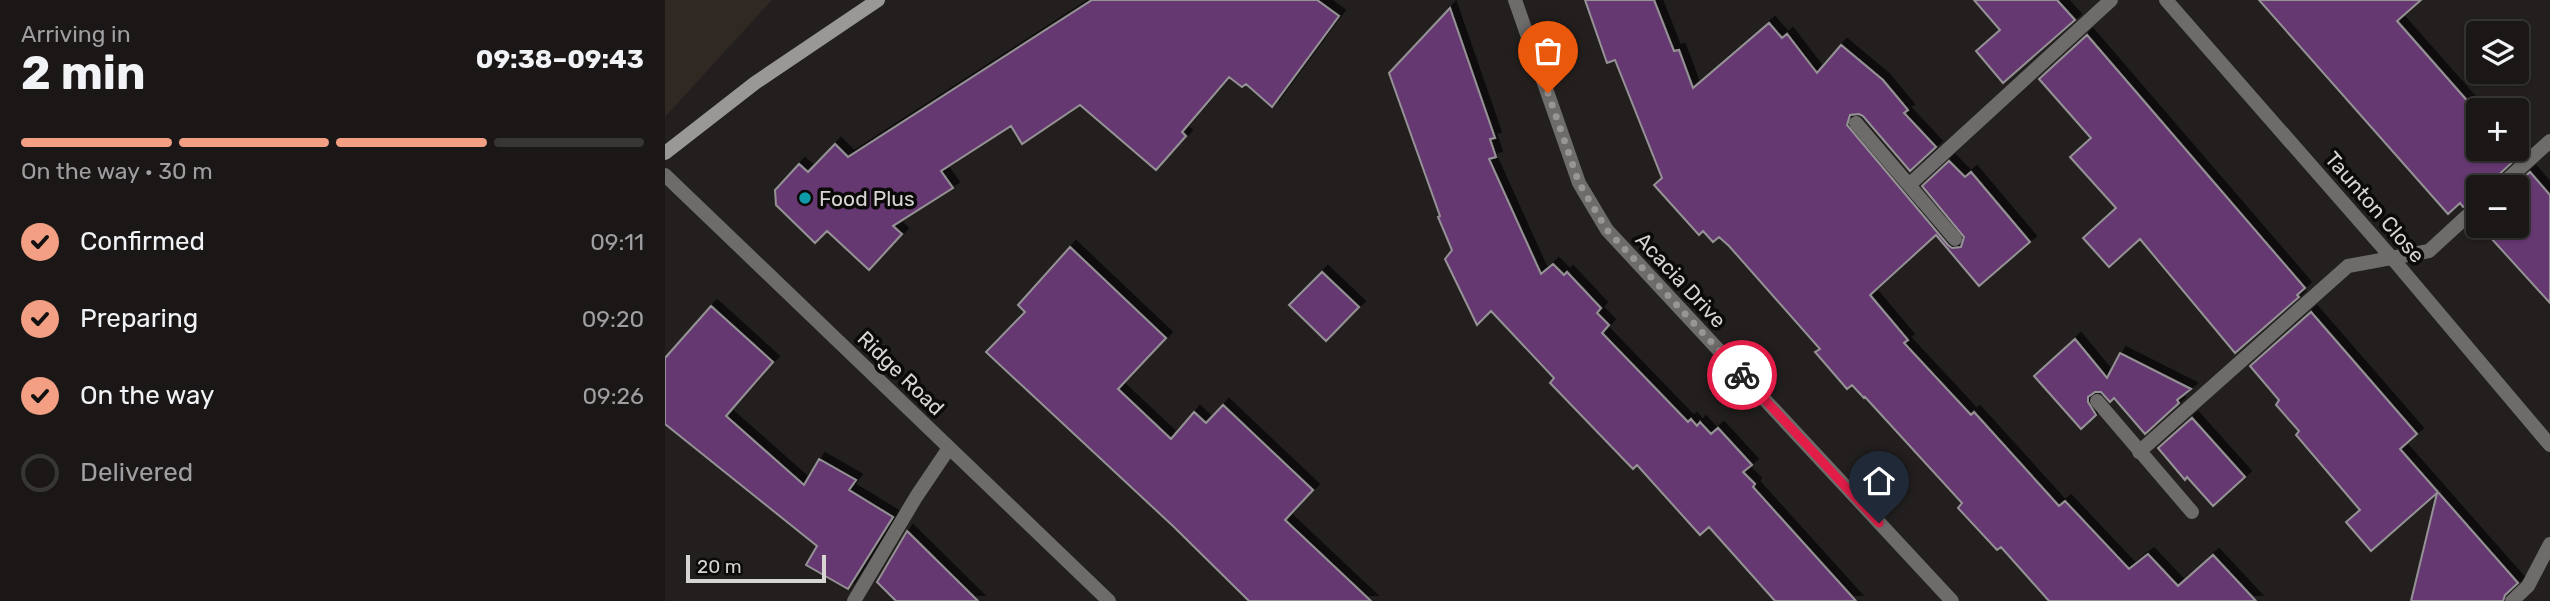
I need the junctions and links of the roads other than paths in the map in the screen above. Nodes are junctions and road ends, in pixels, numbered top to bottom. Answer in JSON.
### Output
{"nodes":[{"id":1,"x":878,"y":0,"type":"edge"},
{"id":2,"x":1515,"y":0,"type":"edge"},
{"id":3,"x":2111,"y":0,"type":"edge"},
{"id":4,"x":2169,"y":1,"type":"edge"},
{"id":5,"x":1856,"y":123,"type":"dead end"},
{"id":6,"x":2550,"y":141,"type":"edge"},
{"id":7,"x":665,"y":153,"type":"edge"},
{"id":8,"x":665,"y":175,"type":"edge"},
{"id":9,"x":2512,"y":175,"type":"edge"},
{"id":10,"x":1909,"y":185,"type":"junction"},
{"id":11,"x":2466,"y":217,"type":"edge"},
{"id":12,"x":1955,"y":239,"type":"dead end"},
{"id":13,"x":2392,"y":258,"type":"junction"},
{"id":14,"x":2097,"y":401,"type":"dead end"},
{"id":15,"x":2550,"y":445,"type":"edge"},
{"id":16,"x":949,"y":448,"type":"junction"},
{"id":17,"x":2139,"y":452,"type":"junction"},
{"id":18,"x":2192,"y":512,"type":"dead end"},
{"id":19,"x":2550,"y":544,"type":"edge"},
{"id":20,"x":855,"y":601,"type":"edge"},
{"id":21,"x":1109,"y":601,"type":"edge"},
{"id":22,"x":1952,"y":601,"type":"edge"},
{"id":23,"x":2512,"y":601,"type":"edge"}],
"edges":[{"from":1,"to":7,"type":"main road"},
{"from":2,"to":22,"type":"street","name":"Acacia Drive"},
{"from":3,"to":10,"type":"street"},
{"from":4,"to":13,"type":"street","name":"Taunton Close"},
{"from":5,"to":10,"type":"street"},
{"from":6,"to":9,"type":"street"},
{"from":8,"to":16,"type":"street","name":"Ridge Road"},
{"from":10,"to":12,"type":"street"},
{"from":11,"to":13,"type":"street"},
{"from":13,"to":15,"type":"street","name":"Taunton Close"},
{"from":13,"to":17,"type":"street"},
{"from":14,"to":17,"type":"street"},
{"from":16,"to":20,"type":"street"},
{"from":16,"to":21,"type":"street","name":"Ridge Road"},
{"from":17,"to":18,"type":"street"},
{"from":19,"to":23,"type":"street"}]}
